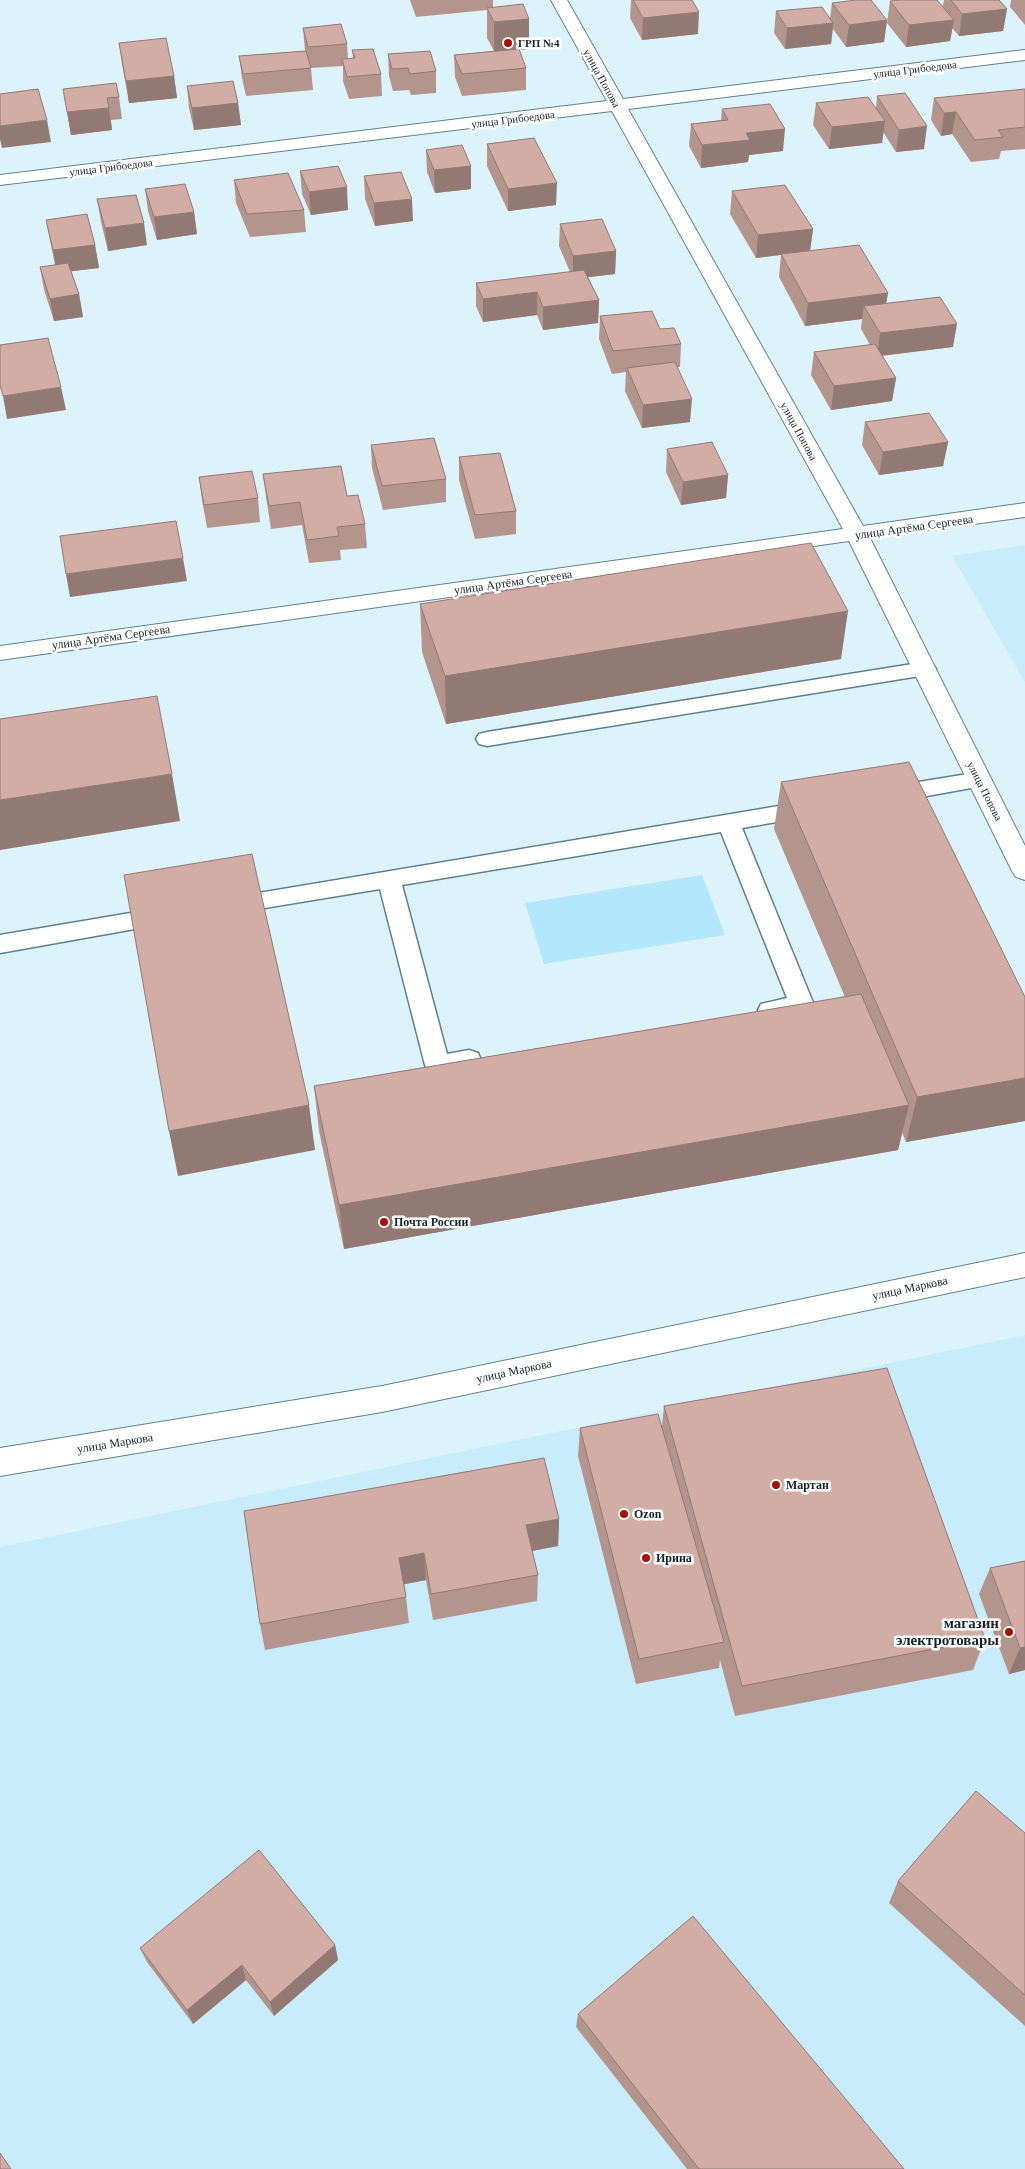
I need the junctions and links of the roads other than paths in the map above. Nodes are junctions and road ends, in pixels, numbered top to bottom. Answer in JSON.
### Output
{"nodes":[{"id":1,"x":559,"y":0,"type":"edge"},
{"id":2,"x":1025,"y":55,"type":"edge"},
{"id":3,"x":618,"y":106,"type":"junction"},
{"id":4,"x":0,"y":180,"type":"edge"},
{"id":5,"x":1025,"y":510,"type":"edge"},
{"id":6,"x":857,"y":535,"type":"junction"},
{"id":7,"x":0,"y":653,"type":"edge"},
{"id":8,"x":925,"y":669,"type":"junction"},
{"id":9,"x":487,"y":739,"type":"dead end"},
{"id":10,"x":980,"y":780,"type":"junction"},
{"id":11,"x":864,"y":800,"type":"edge"},
{"id":12,"x":834,"y":804,"type":"edge"},
{"id":13,"x":728,"y":822,"type":"junction"},
{"id":14,"x":1025,"y":870,"type":"edge"},
{"id":15,"x":389,"y":879,"type":"junction"},
{"id":16,"x":0,"y":944,"type":"edge"},
{"id":17,"x":744,"y":1015,"type":"edge"},
{"id":18,"x":494,"y":1056,"type":"edge"},
{"id":19,"x":1025,"y":1264,"type":"edge"},
{"id":20,"x":0,"y":1462,"type":"edge"}],
"edges":[{"from":1,"to":3,"type":"street","name":"улица Попова"},
{"from":2,"to":3,"type":"street","name":"улица Грибоедова"},
{"from":3,"to":4,"type":"street","name":"улица Грибоедова"},
{"from":3,"to":6,"type":"street","name":"улица Попова"},
{"from":5,"to":6,"type":"street","name":"улица Артёма Сергеева"},
{"from":6,"to":7,"type":"street","name":"улица Артёма Сергеева"},
{"from":6,"to":8,"type":"street","name":"улица Попова"},
{"from":8,"to":9,"type":"lane"},
{"from":8,"to":10,"type":"street","name":"улица Попова"},
{"from":10,"to":11,"type":"lane"},
{"from":10,"to":14,"type":"street","name":"улица Попова"},
{"from":12,"to":13,"type":"lane"},
{"from":13,"to":15,"type":"lane"},
{"from":13,"to":17,"type":"lane"},
{"from":15,"to":16,"type":"lane"},
{"from":15,"to":18,"type":"lane"},
{"from":19,"to":20,"type":"street","name":"улица Маркова"}]}
